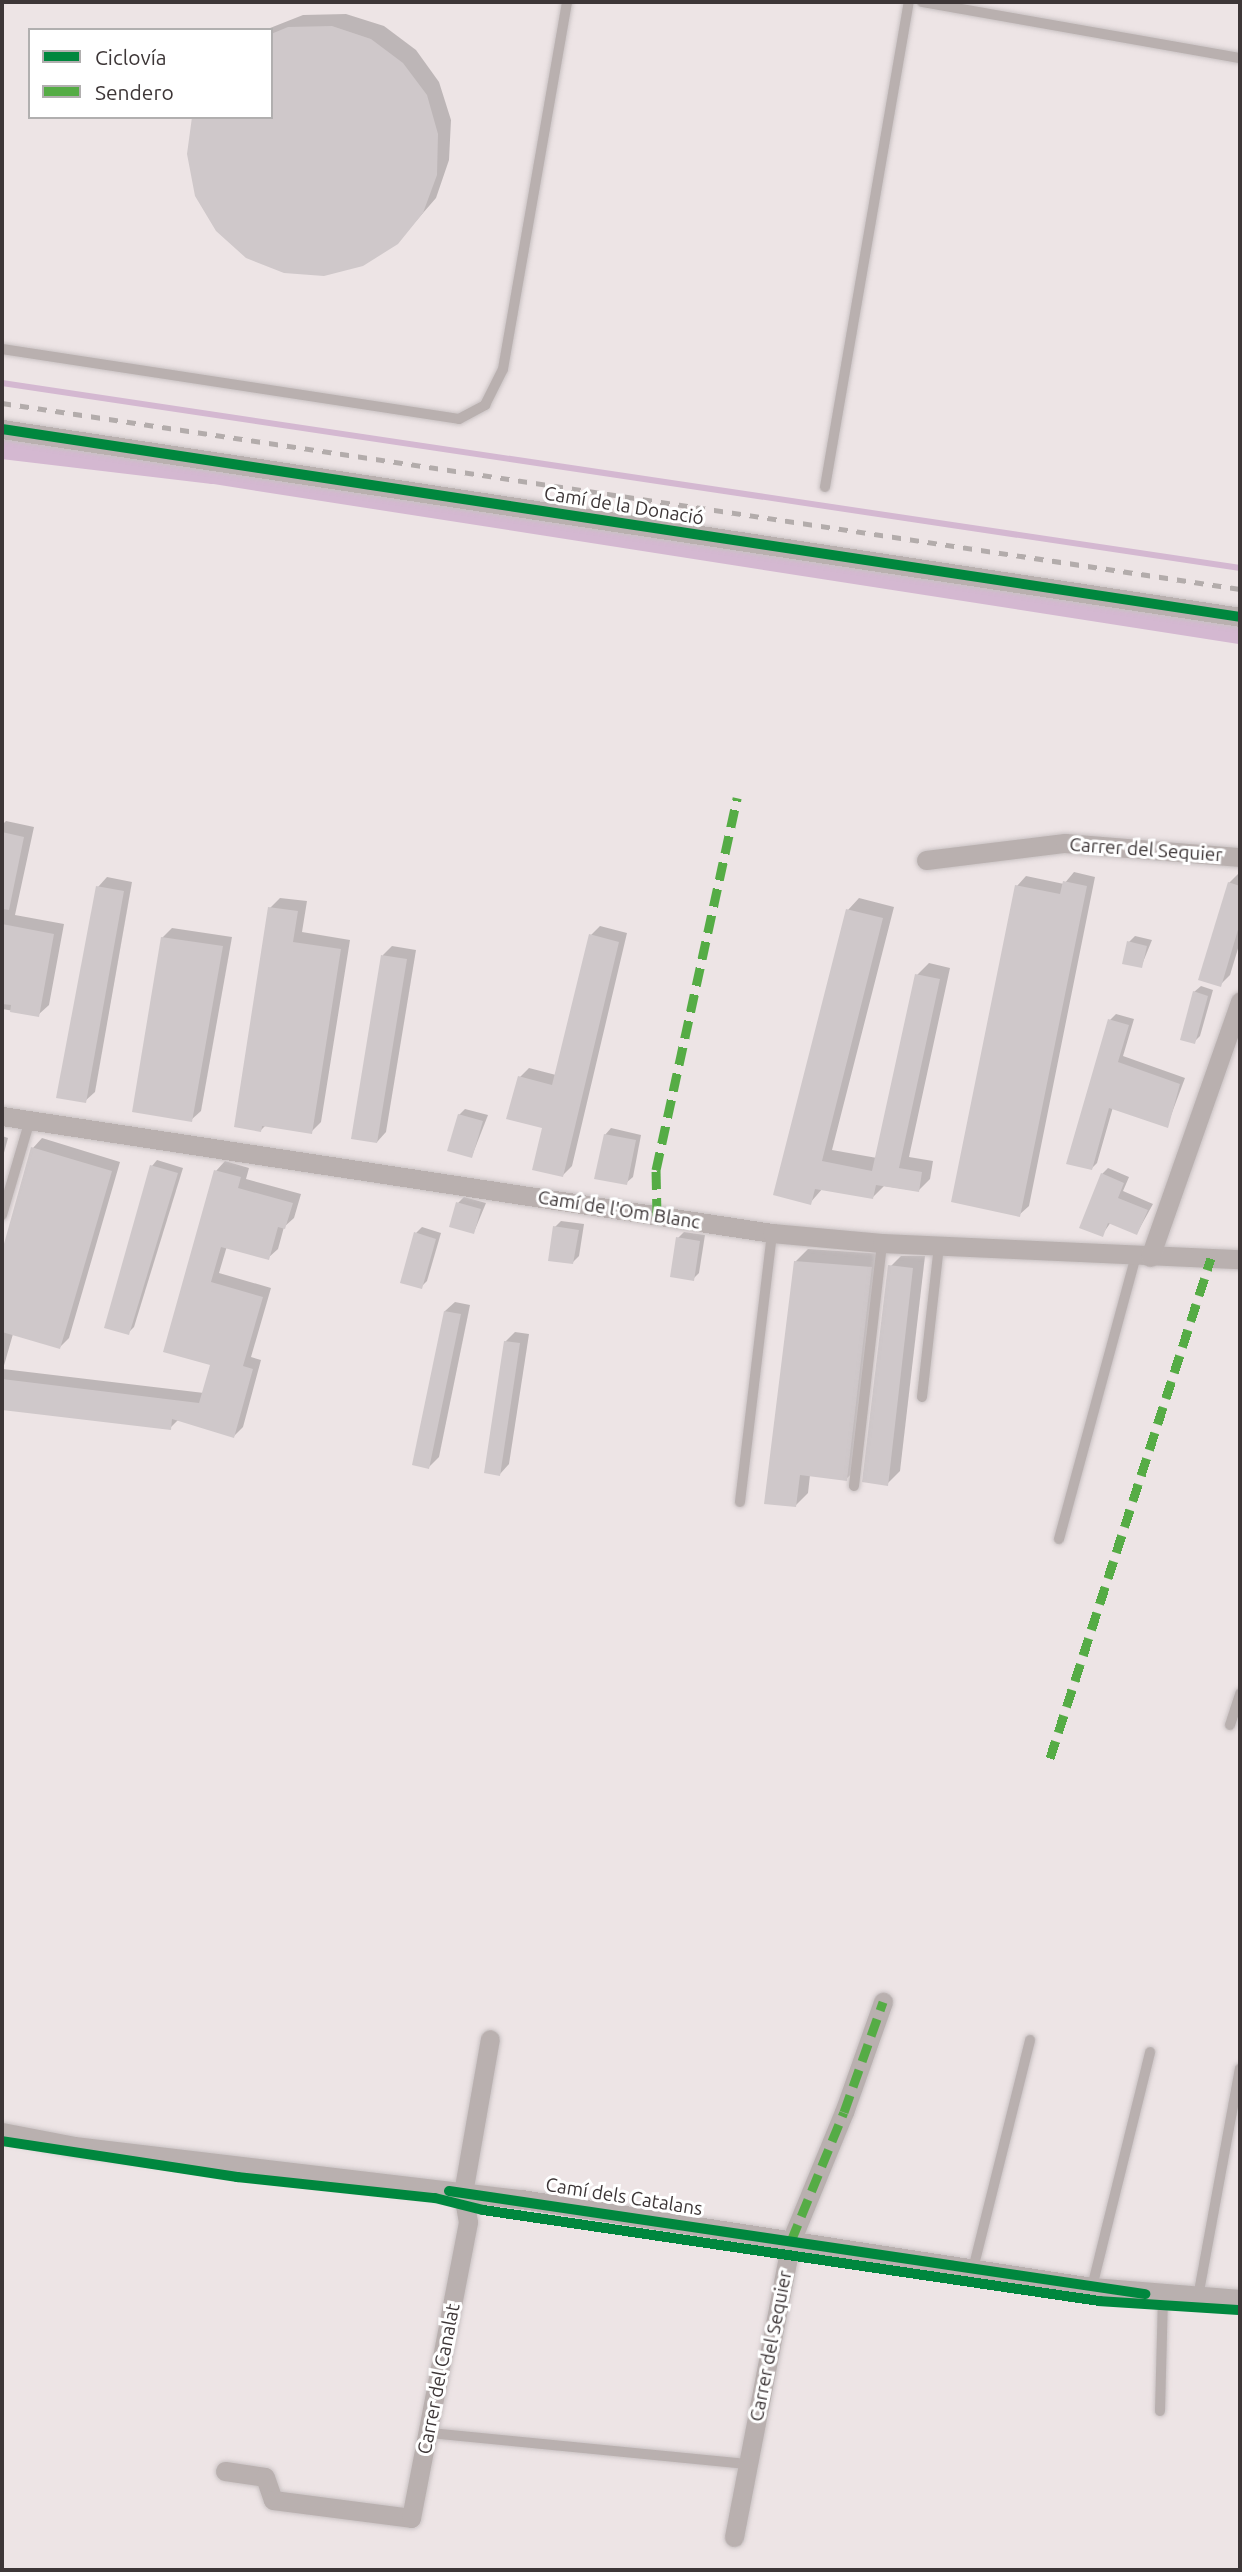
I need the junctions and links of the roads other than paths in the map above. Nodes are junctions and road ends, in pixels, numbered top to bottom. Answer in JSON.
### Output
{"nodes":[{"id":1,"x":567,"y":2,"type":"edge"},
{"id":2,"x":909,"y":2,"type":"edge"},
{"id":3,"x":922,"y":2,"type":"edge"},
{"id":4,"x":1240,"y":58,"type":"edge"},
{"id":5,"x":2,"y":349,"type":"edge"},
{"id":6,"x":2,"y":429,"type":"edge"},
{"id":7,"x":825,"y":487,"type":"dead end"},
{"id":8,"x":1240,"y":617,"type":"edge"},
{"id":9,"x":1240,"y":857,"type":"edge"},
{"id":10,"x":926,"y":860,"type":"dead end"},
{"id":11,"x":1240,"y":1001,"type":"edge"},
{"id":12,"x":2,"y":1116,"type":"edge"},
{"id":13,"x":30,"y":1120,"type":"junction"},
{"id":14,"x":2,"y":1214,"type":"edge"},
{"id":15,"x":772,"y":1233,"type":"junction"},
{"id":16,"x":883,"y":1244,"type":"junction"},
{"id":17,"x":939,"y":1245,"type":"junction"},
{"id":18,"x":1143,"y":1256,"type":"junction"},
{"id":19,"x":1240,"y":1259,"type":"edge"},
{"id":20,"x":922,"y":1398,"type":"dead end"},
{"id":21,"x":854,"y":1486,"type":"dead end"},
{"id":22,"x":740,"y":1502,"type":"dead end"},
{"id":23,"x":1059,"y":1539,"type":"dead end"},
{"id":24,"x":1240,"y":1694,"type":"edge"},
{"id":25,"x":1230,"y":1725,"type":"dead end"},
{"id":26,"x":883,"y":2002,"type":"dead end"},
{"id":27,"x":490,"y":2039,"type":"dead end"},
{"id":28,"x":1030,"y":2040,"type":"dead end"},
{"id":29,"x":1150,"y":2052,"type":"dead end"},
{"id":30,"x":1240,"y":2069,"type":"edge"},
{"id":31,"x":2,"y":2132,"type":"edge"},
{"id":32,"x":463,"y":2193,"type":"junction"},
{"id":33,"x":791,"y":2241,"type":"junction"},
{"id":34,"x":973,"y":2269,"type":"junction"},
{"id":35,"x":1092,"y":2287,"type":"junction"},
{"id":36,"x":1163,"y":2296,"type":"junction"},
{"id":37,"x":1198,"y":2297,"type":"junction"},
{"id":38,"x":1240,"y":2298,"type":"edge"},
{"id":39,"x":1160,"y":2410,"type":"dead end"},
{"id":40,"x":430,"y":2433,"type":"junction"},
{"id":41,"x":749,"y":2464,"type":"junction"},
{"id":42,"x":225,"y":2471,"type":"dead end"},
{"id":43,"x":734,"y":2537,"type":"dead end"}],
"edges":[{"from":1,"to":5,"type":"lane"},
{"from":2,"to":7,"type":"lane"},
{"from":3,"to":4,"type":"lane"},
{"from":6,"to":8,"type":"street","name":"Camí de la Donació"},
{"from":9,"to":10,"type":"street","name":"Carrer del Sequier"},
{"from":11,"to":18,"type":"street"},
{"from":12,"to":13,"type":"street","name":"Camí de l'Om Blanc"},
{"from":13,"to":14,"type":"lane"},
{"from":13,"to":15,"type":"street","name":"Camí de l'Om Blanc"},
{"from":15,"to":16,"type":"street","name":"Camí de l'Om Blanc"},
{"from":15,"to":22,"type":"lane"},
{"from":16,"to":17,"type":"street","name":"Camí de l'Om Blanc"},
{"from":16,"to":21,"type":"lane"},
{"from":17,"to":18,"type":"street","name":"Camí de l'Om Blanc"},
{"from":17,"to":20,"type":"lane"},
{"from":18,"to":19,"type":"street","name":"Camí de l'Om Blanc"},
{"from":18,"to":23,"type":"lane"},
{"from":24,"to":25,"type":"lane"},
{"from":26,"to":33,"type":"street","name":"Carrer del Sequier"},
{"from":27,"to":32,"type":"street","name":"Carrer del Canalat"},
{"from":28,"to":34,"type":"lane"},
{"from":29,"to":35,"type":"lane"},
{"from":30,"to":37,"type":"lane"},
{"from":31,"to":32,"type":"street","name":"Camí dels Catalans"},
{"from":32,"to":33,"type":"street","name":"Camí dels Catalans"},
{"from":32,"to":40,"type":"street","name":"Carrer del Canalat"},
{"from":33,"to":34,"type":"street","name":"Camí dels Catalans"},
{"from":33,"to":41,"type":"street","name":"Carrer del Sequier"},
{"from":34,"to":35,"type":"street","name":"Camí dels Catalans"},
{"from":35,"to":36,"type":"street","name":"Camí dels Catalans"},
{"from":36,"to":37,"type":"street","name":"Camí dels Catalans"},
{"from":36,"to":39,"type":"lane"},
{"from":37,"to":38,"type":"street","name":"Camí dels Catalans"},
{"from":40,"to":41,"type":"lane"},
{"from":40,"to":42,"type":"street","name":"Carrer del Canalat"},
{"from":41,"to":43,"type":"street","name":"Carrer del Sequier"}]}
